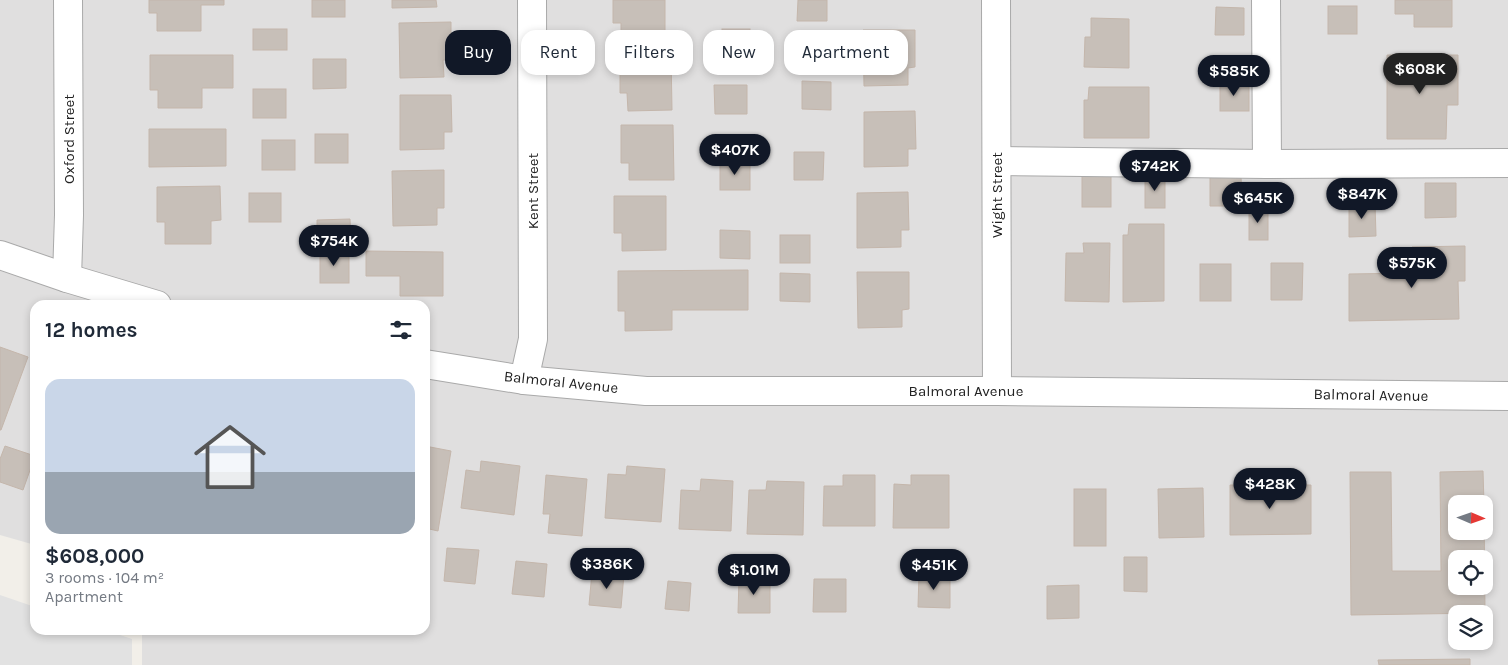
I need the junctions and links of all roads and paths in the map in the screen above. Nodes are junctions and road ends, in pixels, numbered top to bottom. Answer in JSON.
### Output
{"nodes":[{"id":1,"x":68,"y":0,"type":"edge"},
{"id":2,"x":532,"y":0,"type":"edge"},
{"id":3,"x":996,"y":0,"type":"edge"},
{"id":4,"x":1266,"y":0,"type":"edge"},
{"id":5,"x":997,"y":161,"type":"junction"},
{"id":6,"x":1508,"y":163,"type":"edge"},
{"id":7,"x":1267,"y":164,"type":"junction"},
{"id":8,"x":0,"y":255,"type":"edge"},
{"id":9,"x":67,"y":278,"type":"junction"},
{"id":10,"x":140,"y":300,"type":"edge"},
{"id":11,"x":430,"y":365,"type":"edge"},
{"id":12,"x":524,"y":380,"type":"junction"},
{"id":13,"x":997,"y":391,"type":"junction"},
{"id":14,"x":1508,"y":396,"type":"edge"}],
"edges":[{"from":1,"to":9,"type":"street","name":"Oxford Street"},
{"from":2,"to":12,"type":"street","name":"Kent Street"},
{"from":3,"to":5,"type":"street","name":"Wight Street"},
{"from":4,"to":7,"type":"street"},
{"from":5,"to":7,"type":"street"},
{"from":5,"to":13,"type":"street","name":"Wight Street"},
{"from":6,"to":7,"type":"street"},
{"from":8,"to":9,"type":"street"},
{"from":9,"to":10,"type":"street"},
{"from":11,"to":12,"type":"street","name":"Balmoral Avenue"},
{"from":12,"to":13,"type":"street","name":"Balmoral Avenue"},
{"from":13,"to":14,"type":"street","name":"Balmoral Avenue"}]}
